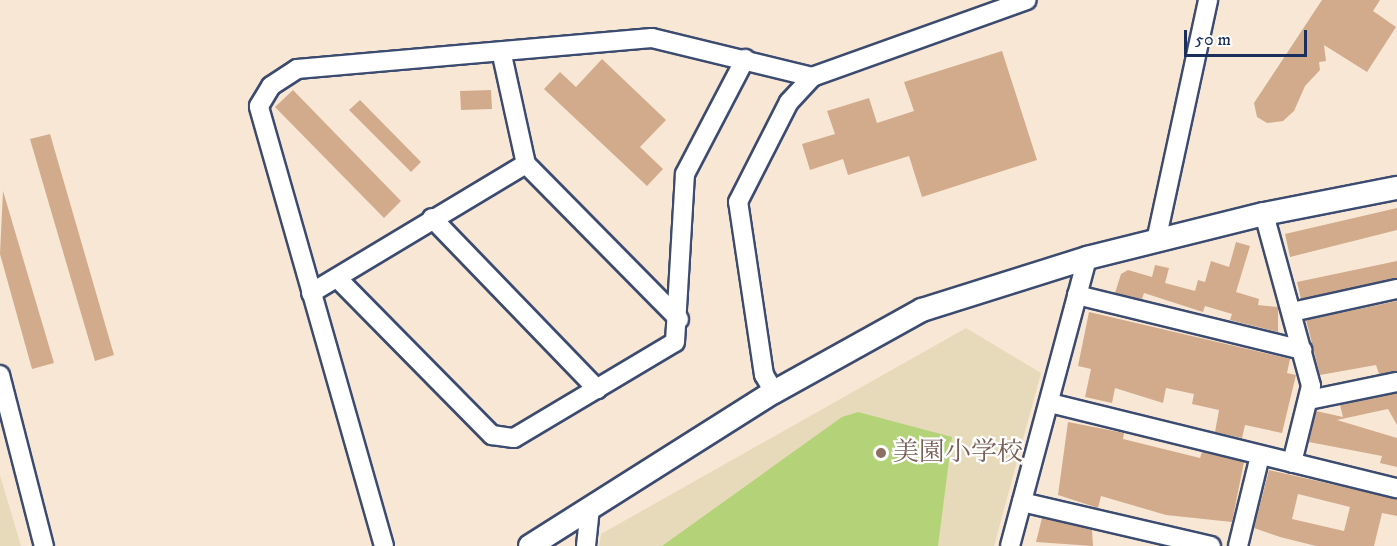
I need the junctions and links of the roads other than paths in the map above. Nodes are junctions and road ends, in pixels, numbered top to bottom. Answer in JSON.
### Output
{"nodes":[{"id":1,"x":1027,"y":0,"type":"edge"},
{"id":2,"x":1208,"y":0,"type":"edge"},
{"id":3,"x":502,"y":55,"type":"junction"},
{"id":4,"x":745,"y":59,"type":"junction"},
{"id":5,"x":812,"y":77,"type":"junction"},
{"id":6,"x":526,"y":164,"type":"junction"},
{"id":7,"x":1397,"y":188,"type":"edge"},
{"id":8,"x":1264,"y":214,"type":"junction"},
{"id":9,"x":432,"y":219,"type":"junction"},
{"id":10,"x":1156,"y":241,"type":"junction"},
{"id":11,"x":1087,"y":258,"type":"junction"},
{"id":12,"x":339,"y":280,"type":"junction"},
{"id":13,"x":1397,"y":289,"type":"edge"},
{"id":14,"x":310,"y":293,"type":"junction"},
{"id":15,"x":1077,"y":295,"type":"junction"},
{"id":16,"x":1292,"y":312,"type":"junction"},
{"id":17,"x":679,"y":319,"type":"junction"},
{"id":18,"x":1302,"y":350,"type":"junction"},
{"id":19,"x":0,"y":375,"type":"edge"},
{"id":20,"x":1397,"y":382,"type":"edge"},
{"id":21,"x":597,"y":389,"type":"junction"},
{"id":22,"x":774,"y":393,"type":"junction"},
{"id":23,"x":1309,"y":400,"type":"junction"},
{"id":24,"x":1050,"y":403,"type":"junction"},
{"id":25,"x":1260,"y":456,"type":"junction"},
{"id":26,"x":1292,"y":463,"type":"junction"},
{"id":27,"x":1397,"y":488,"type":"edge"},
{"id":28,"x":1022,"y":502,"type":"junction"},
{"id":29,"x":591,"y":508,"type":"junction"},
{"id":30,"x":44,"y":546,"type":"edge"},
{"id":31,"x":384,"y":546,"type":"edge"},
{"id":32,"x":530,"y":546,"type":"edge"},
{"id":33,"x":586,"y":546,"type":"edge"},
{"id":34,"x":1010,"y":546,"type":"edge"},
{"id":35,"x":1211,"y":546,"type":"edge"},
{"id":36,"x":1238,"y":546,"type":"edge"}],
"edges":[{"from":1,"to":5,"type":"street"},
{"from":2,"to":10,"type":"street"},
{"from":3,"to":4,"type":"street"},
{"from":3,"to":6,"type":"street"},
{"from":3,"to":14,"type":"street"},
{"from":4,"to":5,"type":"street"},
{"from":4,"to":17,"type":"street"},
{"from":5,"to":22,"type":"street"},
{"from":6,"to":9,"type":"street"},
{"from":6,"to":17,"type":"street"},
{"from":7,"to":8,"type":"street"},
{"from":8,"to":10,"type":"street"},
{"from":8,"to":16,"type":"street"},
{"from":9,"to":12,"type":"street"},
{"from":9,"to":21,"type":"street"},
{"from":10,"to":11,"type":"street"},
{"from":11,"to":15,"type":"street"},
{"from":11,"to":22,"type":"street"},
{"from":12,"to":14,"type":"street"},
{"from":12,"to":21,"type":"street"},
{"from":13,"to":16,"type":"street"},
{"from":14,"to":31,"type":"street"},
{"from":15,"to":18,"type":"street"},
{"from":15,"to":24,"type":"street"},
{"from":16,"to":18,"type":"street"},
{"from":17,"to":21,"type":"street"},
{"from":18,"to":23,"type":"street"},
{"from":19,"to":30,"type":"street"},
{"from":20,"to":23,"type":"street"},
{"from":22,"to":29,"type":"street"},
{"from":23,"to":26,"type":"street"},
{"from":24,"to":25,"type":"street"},
{"from":24,"to":28,"type":"street"},
{"from":25,"to":26,"type":"street"},
{"from":25,"to":36,"type":"street"},
{"from":26,"to":27,"type":"street"},
{"from":28,"to":34,"type":"street"},
{"from":28,"to":35,"type":"street"},
{"from":29,"to":32,"type":"street"},
{"from":29,"to":33,"type":"street"}]}
